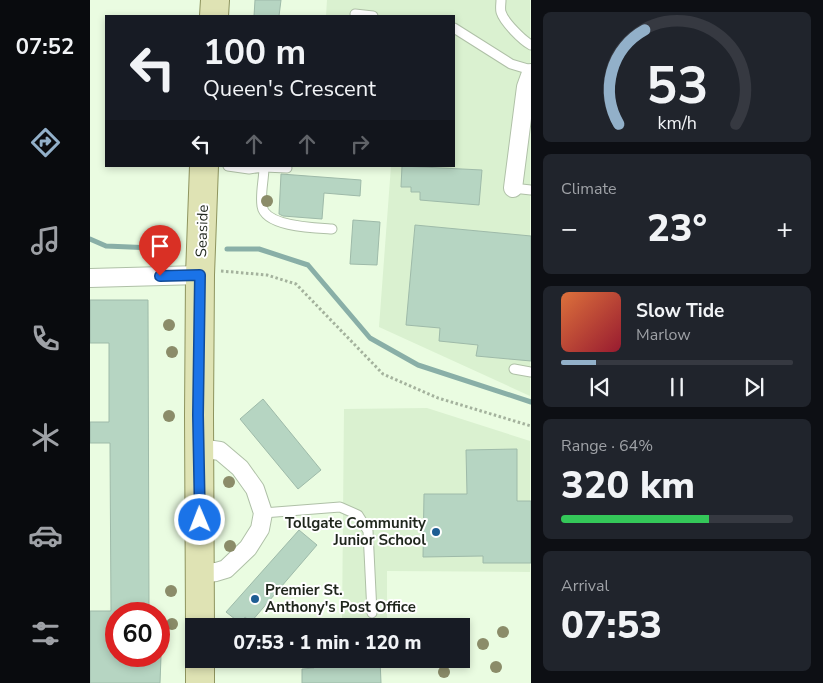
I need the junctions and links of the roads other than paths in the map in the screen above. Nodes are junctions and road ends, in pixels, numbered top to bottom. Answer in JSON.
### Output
{"nodes":[{"id":1,"x":215,"y":0,"type":"edge"},
{"id":2,"x":501,"y":0,"type":"edge"},
{"id":3,"x":355,"y":14,"type":"dead end"},
{"id":4,"x":214,"y":15,"type":"edge"},
{"id":5,"x":364,"y":15,"type":"edge"},
{"id":6,"x":455,"y":29,"type":"edge"},
{"id":7,"x":529,"y":42,"type":"edge"},
{"id":8,"x":530,"y":72,"type":"edge"},
{"id":9,"x":204,"y":167,"type":"edge"},
{"id":10,"x":238,"y":167,"type":"edge"},
{"id":11,"x":264,"y":167,"type":"edge"},
{"id":12,"x":287,"y":168,"type":"dead end"},
{"id":13,"x":522,"y":189,"type":"edge"},
{"id":14,"x":332,"y":229,"type":"dead end"},
{"id":15,"x":200,"y":273,"type":"junction"},
{"id":16,"x":90,"y":278,"type":"edge"},
{"id":17,"x":514,"y":369,"type":"dead end"},
{"id":18,"x":530,"y":372,"type":"edge"},
{"id":19,"x":199,"y":448,"type":"junction"},
{"id":20,"x":263,"y":513,"type":"junction"},
{"id":21,"x":200,"y":574,"type":"junction"},
{"id":22,"x":372,"y":613,"type":"dead end"},
{"id":23,"x":200,"y":618,"type":"edge"},
{"id":24,"x":200,"y":668,"type":"edge"},
{"id":25,"x":200,"y":683,"type":"edge"}],
"edges":[{"from":1,"to":4,"type":"main road"},
{"from":2,"to":7,"type":"lane"},
{"from":3,"to":5,"type":"lane"},
{"from":6,"to":8,"type":"lane"},
{"from":8,"to":13,"type":"street"},
{"from":9,"to":15,"type":"main road","name":"Seaside"},
{"from":10,"to":11,"type":"lane"},
{"from":11,"to":12,"type":"lane"},
{"from":11,"to":14,"type":"lane"},
{"from":15,"to":16,"type":"street"},
{"from":15,"to":19,"type":"main road","name":"Seaside"},
{"from":17,"to":18,"type":"lane"},
{"from":19,"to":20,"type":"street"},
{"from":19,"to":21,"type":"main road","name":"Seaside"},
{"from":20,"to":21,"type":"street"},
{"from":20,"to":22,"type":"lane"},
{"from":21,"to":23,"type":"main road","name":"Seaside"},
{"from":24,"to":25,"type":"main road"}]}
